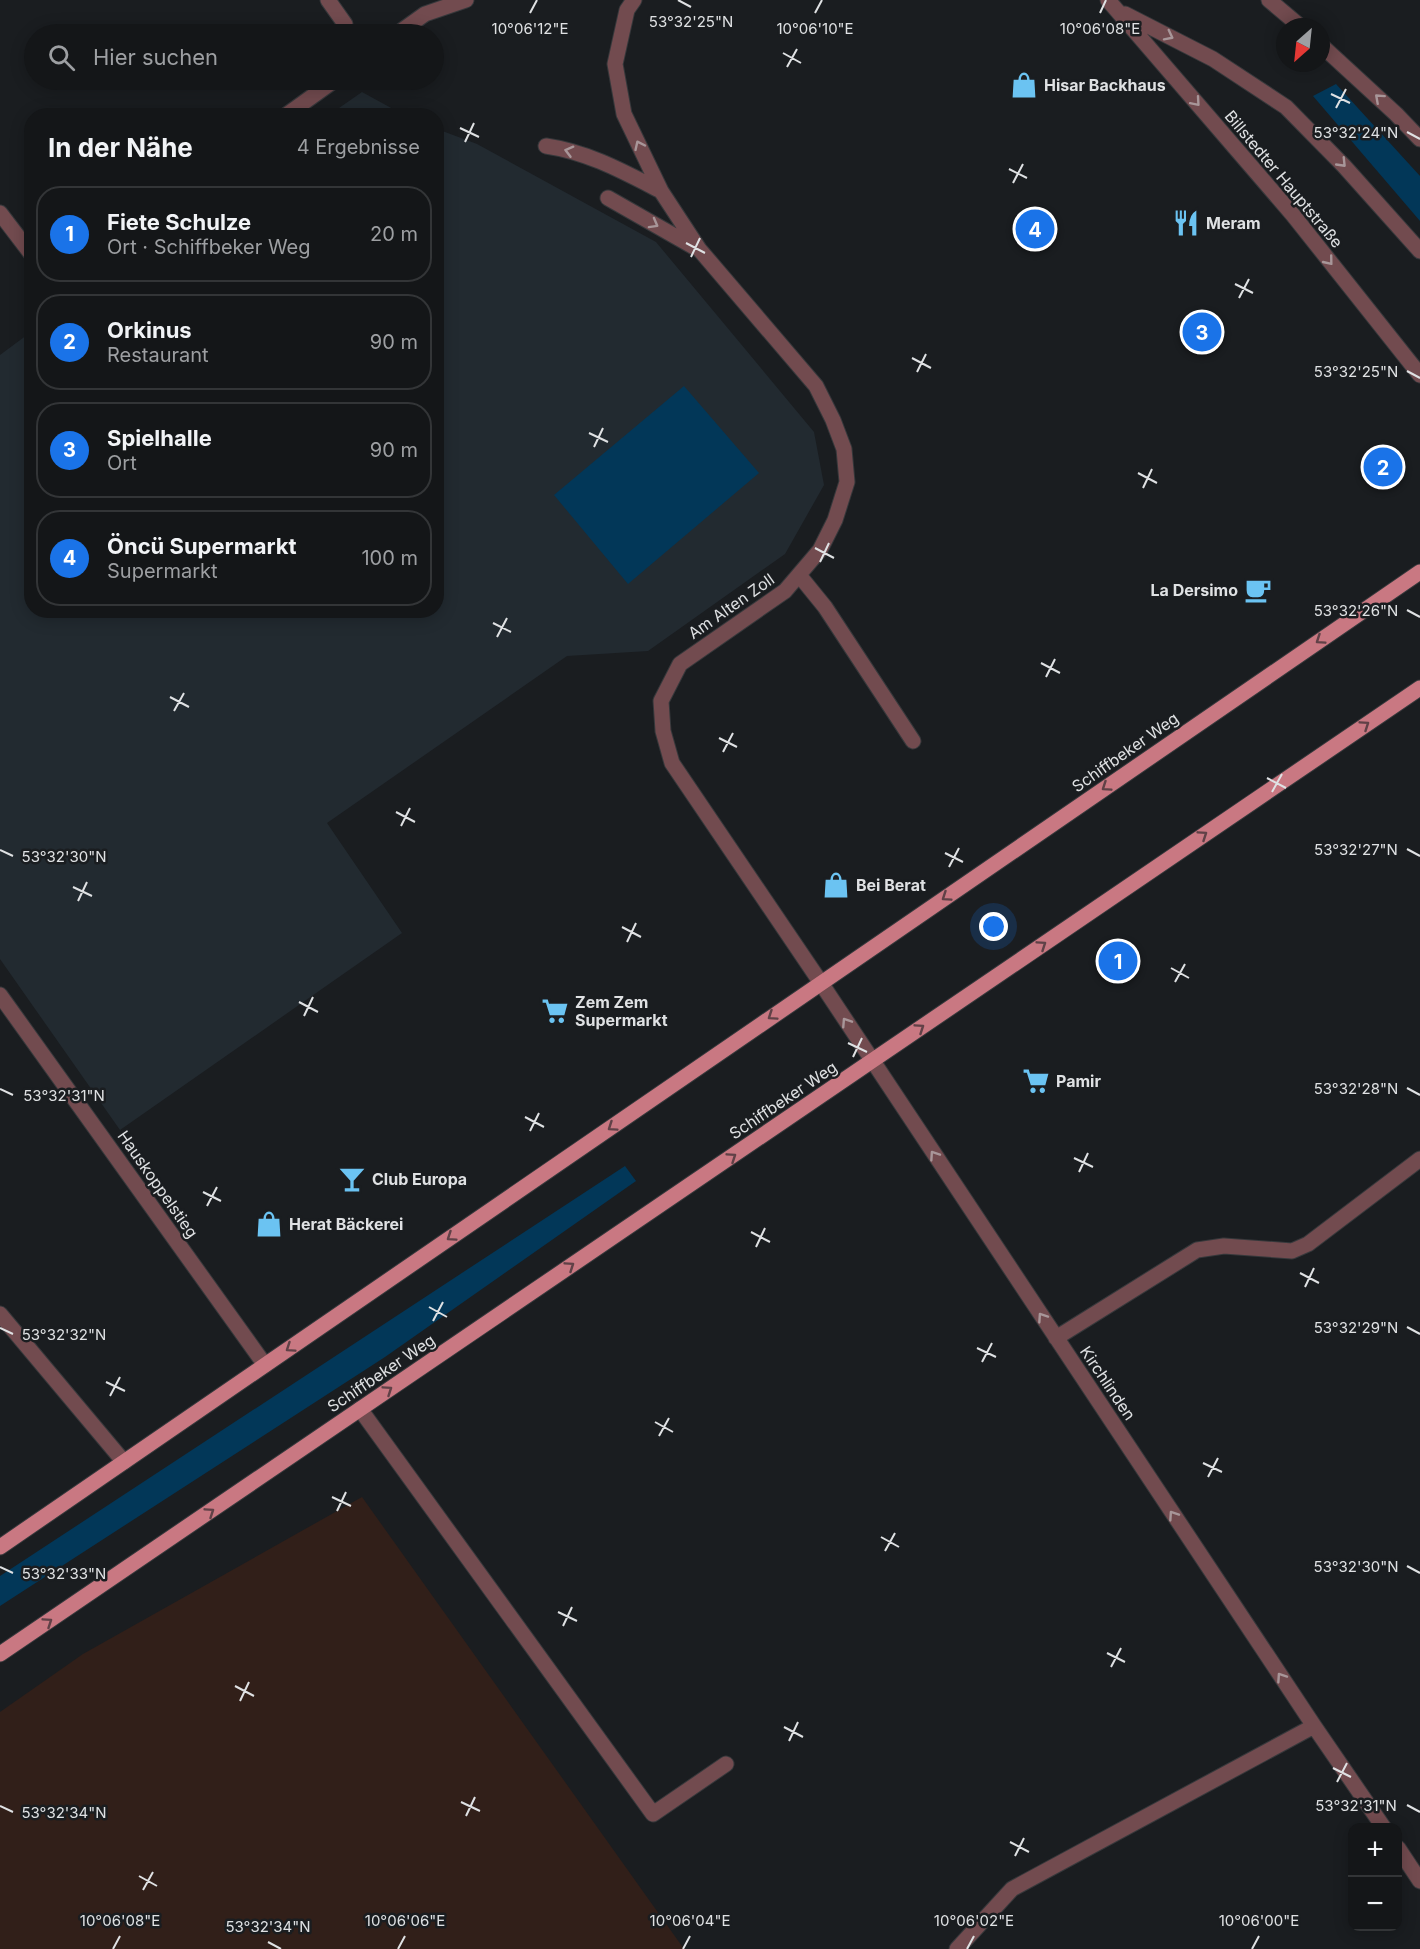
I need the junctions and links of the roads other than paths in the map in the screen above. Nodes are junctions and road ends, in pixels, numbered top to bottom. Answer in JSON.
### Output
{"nodes":[{"id":1,"x":328,"y":0,"type":"edge"},
{"id":2,"x":466,"y":0,"type":"edge"},
{"id":3,"x":634,"y":0,"type":"edge"},
{"id":4,"x":1269,"y":0,"type":"edge"},
{"id":5,"x":1113,"y":5,"type":"edge"},
{"id":6,"x":1290,"y":18,"type":"edge"},
{"id":7,"x":345,"y":24,"type":"dead end"},
{"id":8,"x":411,"y":24,"type":"edge"},
{"id":9,"x":1330,"y":53,"type":"edge"},
{"id":10,"x":321,"y":90,"type":"edge"},
{"id":11,"x":296,"y":108,"type":"edge"},
{"id":12,"x":1420,"y":139,"type":"edge"},
{"id":13,"x":546,"y":146,"type":"dead end"},
{"id":14,"x":661,"y":191,"type":"junction"},
{"id":15,"x":608,"y":198,"type":"dead end"},
{"id":16,"x":0,"y":213,"type":"edge"},
{"id":17,"x":24,"y":244,"type":"edge"},
{"id":18,"x":699,"y":249,"type":"junction"},
{"id":19,"x":1420,"y":251,"type":"edge"},
{"id":20,"x":1420,"y":375,"type":"edge"},
{"id":21,"x":1420,"y":572,"type":"edge"},
{"id":22,"x":799,"y":575,"type":"junction"},
{"id":23,"x":1420,"y":688,"type":"edge"},
{"id":24,"x":913,"y":741,"type":"dead end"},
{"id":25,"x":821,"y":983,"type":"junction"},
{"id":26,"x":0,"y":995,"type":"edge"},
{"id":27,"x":872,"y":1061,"type":"junction"},
{"id":28,"x":1420,"y":1159,"type":"edge"},
{"id":29,"x":0,"y":1314,"type":"edge"},
{"id":30,"x":1056,"y":1338,"type":"junction"},
{"id":31,"x":265,"y":1365,"type":"junction"},
{"id":32,"x":360,"y":1409,"type":"junction"},
{"id":33,"x":124,"y":1462,"type":"junction"},
{"id":34,"x":0,"y":1547,"type":"edge"},
{"id":35,"x":0,"y":1654,"type":"edge"},
{"id":36,"x":1314,"y":1726,"type":"junction"},
{"id":37,"x":726,"y":1764,"type":"dead end"},
{"id":38,"x":1381,"y":1823,"type":"edge"},
{"id":39,"x":1402,"y":1854,"type":"edge"},
{"id":40,"x":1420,"y":1881,"type":"edge"},
{"id":41,"x":957,"y":1949,"type":"edge"}],
"edges":[{"from":1,"to":7,"type":"street"},
{"from":2,"to":8,"type":"street"},
{"from":14,"to":3,"type":"street","name":"Am Alten Zoll","one_way":true},
{"from":4,"to":6,"type":"street"},
{"from":5,"to":19,"type":"street","name":"Billstedter Hauptstraße","one_way":true},
{"from":5,"to":20,"type":"street","name":"Billstedter Hauptstraße","one_way":true},
{"from":12,"to":9,"type":"street","one_way":true},
{"from":10,"to":11,"type":"street"},
{"from":14,"to":13,"type":"street","one_way":true},
{"from":14,"to":18,"type":"street","name":"Am Alten Zoll"},
{"from":15,"to":18,"type":"street","one_way":true},
{"from":16,"to":17,"type":"street"},
{"from":18,"to":22,"type":"street","name":"Am Alten Zoll"},
{"from":21,"to":25,"type":"main road","name":"Schiffbeker Weg","one_way":true},
{"from":22,"to":24,"type":"street"},
{"from":22,"to":25,"type":"street","name":"Am Alten Zoll"},
{"from":27,"to":23,"type":"main road","name":"Schiffbeker Weg","one_way":true},
{"from":27,"to":25,"type":"street","one_way":true},
{"from":25,"to":31,"type":"main road","name":"Schiffbeker Weg","one_way":true},
{"from":26,"to":31,"type":"street","name":"Hauskoppelstieg"},
{"from":30,"to":27,"type":"street","name":"Kirchlinden","one_way":true},
{"from":32,"to":27,"type":"main road","name":"Schiffbeker Weg","one_way":true},
{"from":28,"to":30,"type":"street"},
{"from":29,"to":33,"type":"street"},
{"from":36,"to":30,"type":"street","name":"Kirchlinden","one_way":true},
{"from":31,"to":33,"type":"main road","name":"Schiffbeker Weg"},
{"from":35,"to":32,"type":"main road","name":"Schiffbeker Weg","one_way":true},
{"from":32,"to":37,"type":"street"},
{"from":33,"to":34,"type":"main road","name":"Schiffbeker Weg"},
{"from":36,"to":38,"type":"street","name":"Kirchlinden"},
{"from":36,"to":41,"type":"street"},
{"from":39,"to":40,"type":"street"}]}
